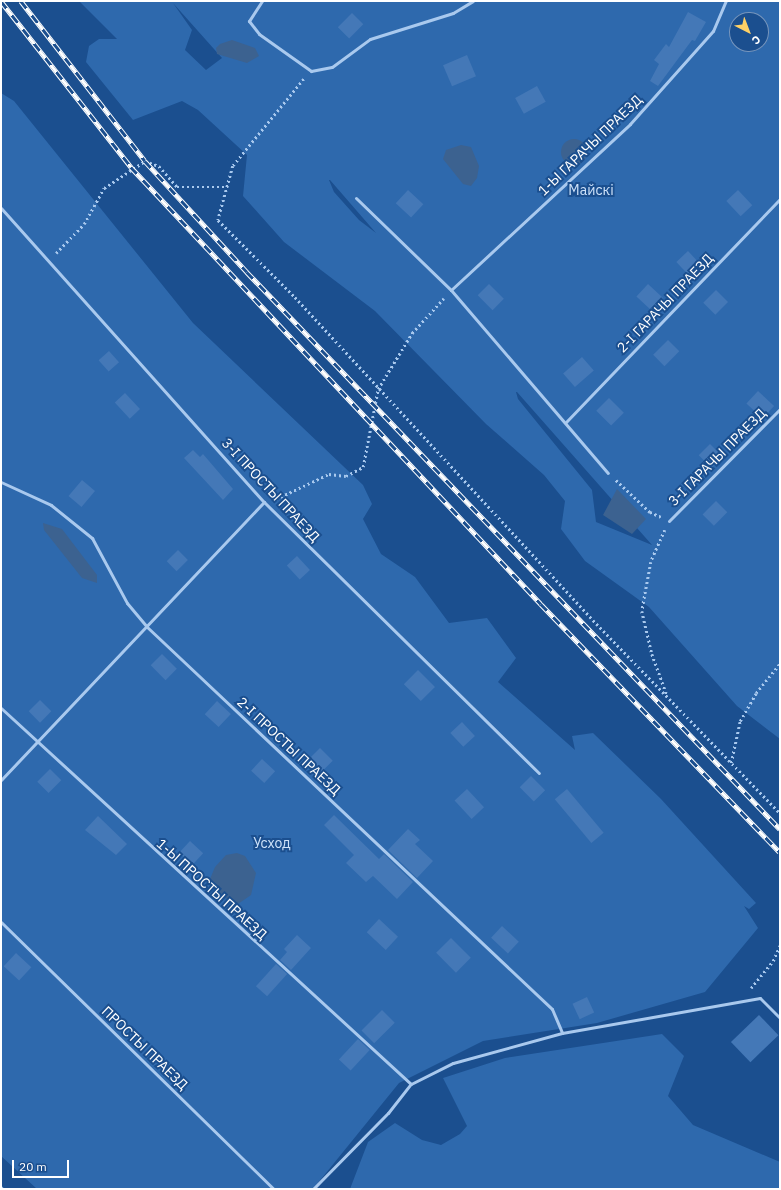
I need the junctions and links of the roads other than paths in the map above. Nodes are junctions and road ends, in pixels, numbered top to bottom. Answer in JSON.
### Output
{"nodes":[{"id":1,"x":262,"y":1,"type":"edge"},
{"id":2,"x":473,"y":1,"type":"edge"},
{"id":3,"x":726,"y":1,"type":"edge"},
{"id":4,"x":356,"y":198,"type":"dead end"},
{"id":5,"x":780,"y":199,"type":"edge"},
{"id":6,"x":1,"y":208,"type":"edge"},
{"id":7,"x":451,"y":290,"type":"junction"},
{"id":8,"x":780,"y":409,"type":"edge"},
{"id":9,"x":566,"y":422,"type":"junction"},
{"id":10,"x":608,"y":473,"type":"road end"},
{"id":11,"x":1,"y":482,"type":"edge"},
{"id":12,"x":264,"y":502,"type":"junction"},
{"id":13,"x":669,"y":521,"type":"road end"},
{"id":14,"x":146,"y":626,"type":"junction"},
{"id":15,"x":1,"y":708,"type":"edge"},
{"id":16,"x":37,"y":741,"type":"junction"},
{"id":17,"x":540,"y":773,"type":"dead end"},
{"id":18,"x":1,"y":780,"type":"edge"},
{"id":19,"x":1,"y":922,"type":"edge"},
{"id":20,"x":780,"y":1018,"type":"edge"},
{"id":21,"x":562,"y":1032,"type":"junction"},
{"id":22,"x":411,"y":1084,"type":"junction"},
{"id":23,"x":274,"y":1189,"type":"edge"},
{"id":24,"x":313,"y":1189,"type":"edge"}],
"edges":[{"from":1,"to":2,"type":"lane"},
{"from":3,"to":7,"type":"lane","name":"1-Ы ГАРАЧЫ ПРАЕЗД"},
{"from":4,"to":7,"type":"lane"},
{"from":5,"to":9,"type":"lane","name":"2-І ГАРАЧЫ ПРАЕЗД"},
{"from":6,"to":12,"type":"lane","name":"3-І ПРОСТЫ ПРАЕЗД"},
{"from":7,"to":9,"type":"lane"},
{"from":8,"to":13,"type":"lane","name":"3-І ГАРАЧЫ ПРАЕЗД"},
{"from":9,"to":10,"type":"lane"},
{"from":11,"to":14,"type":"lane","name":"2-І ПРОСТЫ ПРАЕЗД"},
{"from":12,"to":14,"type":"lane"},
{"from":12,"to":17,"type":"lane","name":"3-І ПРОСТЫ ПРАЕЗД"},
{"from":14,"to":16,"type":"lane"},
{"from":14,"to":21,"type":"lane","name":"2-І ПРОСТЫ ПРАЕЗД"},
{"from":15,"to":16,"type":"lane","name":"1-Ы ПРОСТЫ ПРАЕЗД"},
{"from":16,"to":18,"type":"lane"},
{"from":16,"to":22,"type":"lane","name":"1-Ы ПРОСТЫ ПРАЕЗД"},
{"from":19,"to":23,"type":"lane","name":"ПРОСТЫ ПРАЕЗД"},
{"from":20,"to":21,"type":"lane"},
{"from":21,"to":22,"type":"lane"},
{"from":22,"to":24,"type":"lane"}]}
